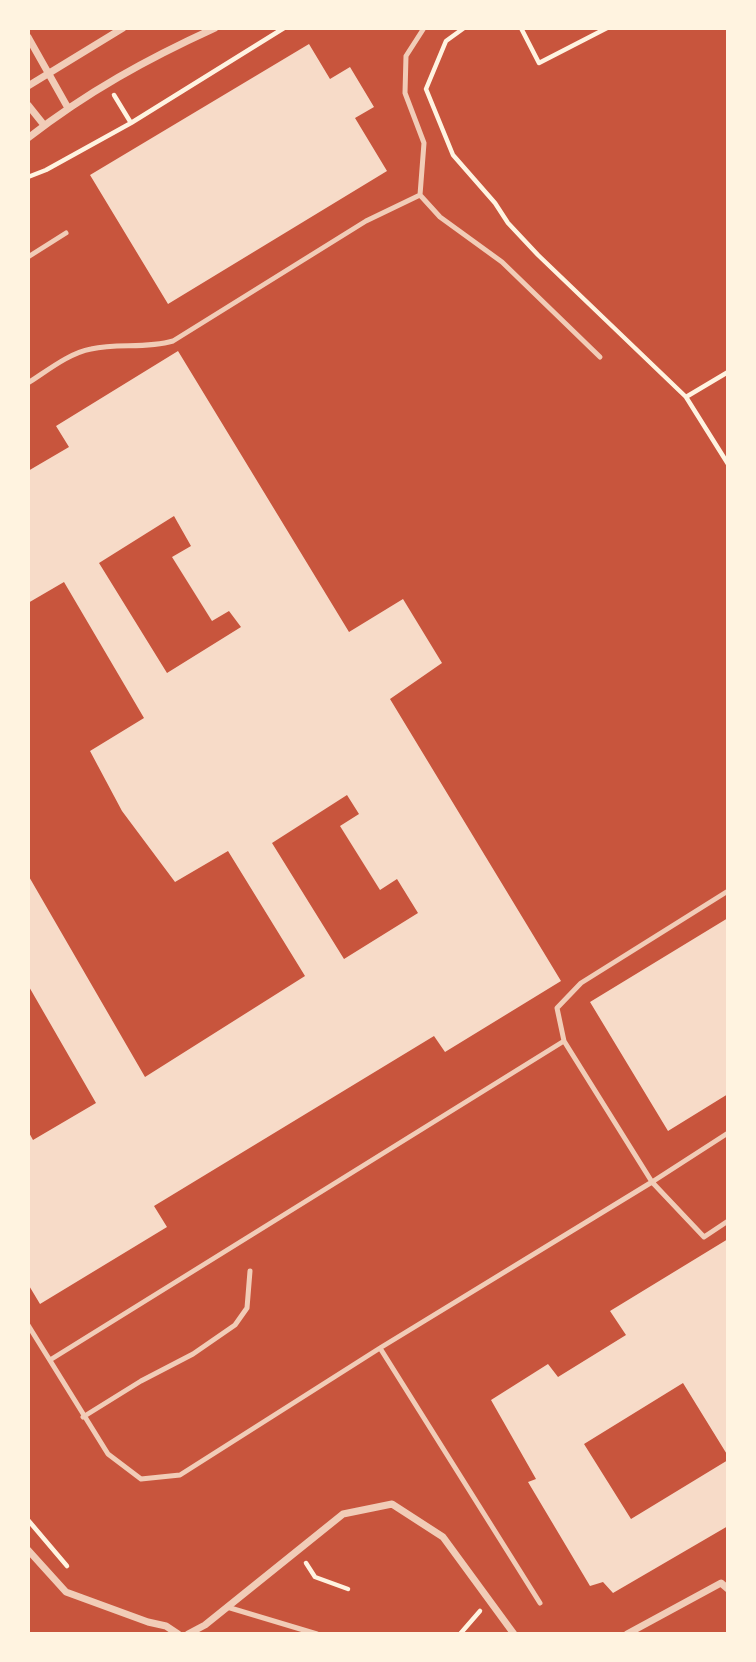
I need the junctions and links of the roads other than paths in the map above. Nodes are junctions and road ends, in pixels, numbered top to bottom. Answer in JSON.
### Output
{"nodes":[{"id":1,"x":123,"y":28,"type":"edge"},
{"id":2,"x":215,"y":28,"type":"edge"},
{"id":3,"x":424,"y":28,"type":"edge"},
{"id":4,"x":28,"y":37,"type":"edge"},
{"id":5,"x":49,"y":72,"type":"junction"},
{"id":6,"x":28,"y":86,"type":"edge"},
{"id":7,"x":28,"y":104,"type":"edge"},
{"id":8,"x":68,"y":108,"type":"junction"},
{"id":9,"x":44,"y":125,"type":"junction"},
{"id":10,"x":28,"y":138,"type":"edge"},
{"id":11,"x":420,"y":195,"type":"junction"},
{"id":12,"x":66,"y":233,"type":"dead end"},
{"id":13,"x":28,"y":257,"type":"edge"},
{"id":14,"x":600,"y":357,"type":"dead end"},
{"id":15,"x":28,"y":383,"type":"edge"},
{"id":16,"x":728,"y":891,"type":"edge"},
{"id":17,"x":564,"y":1041,"type":"junction"},
{"id":18,"x":728,"y":1133,"type":"edge"},
{"id":19,"x":652,"y":1181,"type":"junction"},
{"id":20,"x":728,"y":1222,"type":"edge"},
{"id":21,"x":250,"y":1271,"type":"dead end"},
{"id":22,"x":28,"y":1325,"type":"edge"},
{"id":23,"x":380,"y":1348,"type":"junction"},
{"id":24,"x":50,"y":1360,"type":"junction"},
{"id":25,"x":83,"y":1417,"type":"junction"},
{"id":26,"x":28,"y":1550,"type":"edge"},
{"id":27,"x":728,"y":1589,"type":"edge"},
{"id":28,"x":540,"y":1602,"type":"dead end"},
{"id":29,"x":227,"y":1607,"type":"junction"},
{"id":30,"x":178,"y":1634,"type":"edge"},
{"id":31,"x":188,"y":1634,"type":"edge"},
{"id":32,"x":317,"y":1634,"type":"edge"},
{"id":33,"x":514,"y":1634,"type":"edge"},
{"id":34,"x":627,"y":1634,"type":"edge"}],
"edges":[{"from":1,"to":5,"type":"street"},
{"from":2,"to":8,"type":"street"},
{"from":3,"to":11,"type":"lane"},
{"from":4,"to":5,"type":"street"},
{"from":5,"to":6,"type":"street"},
{"from":5,"to":8,"type":"street"},
{"from":7,"to":9,"type":"street"},
{"from":8,"to":9,"type":"street"},
{"from":9,"to":10,"type":"street"},
{"from":11,"to":14,"type":"lane"},
{"from":11,"to":15,"type":"lane"},
{"from":12,"to":13,"type":"lane"},
{"from":16,"to":17,"type":"lane"},
{"from":17,"to":19,"type":"lane"},
{"from":17,"to":24,"type":"lane"},
{"from":18,"to":19,"type":"lane"},
{"from":19,"to":20,"type":"lane"},
{"from":19,"to":23,"type":"lane"},
{"from":21,"to":25,"type":"lane"},
{"from":22,"to":24,"type":"lane"},
{"from":23,"to":25,"type":"lane"},
{"from":23,"to":28,"type":"lane"},
{"from":24,"to":25,"type":"lane"},
{"from":26,"to":30,"type":"street"},
{"from":27,"to":34,"type":"street"},
{"from":29,"to":31,"type":"street"},
{"from":29,"to":32,"type":"lane"},
{"from":29,"to":33,"type":"street"}]}
